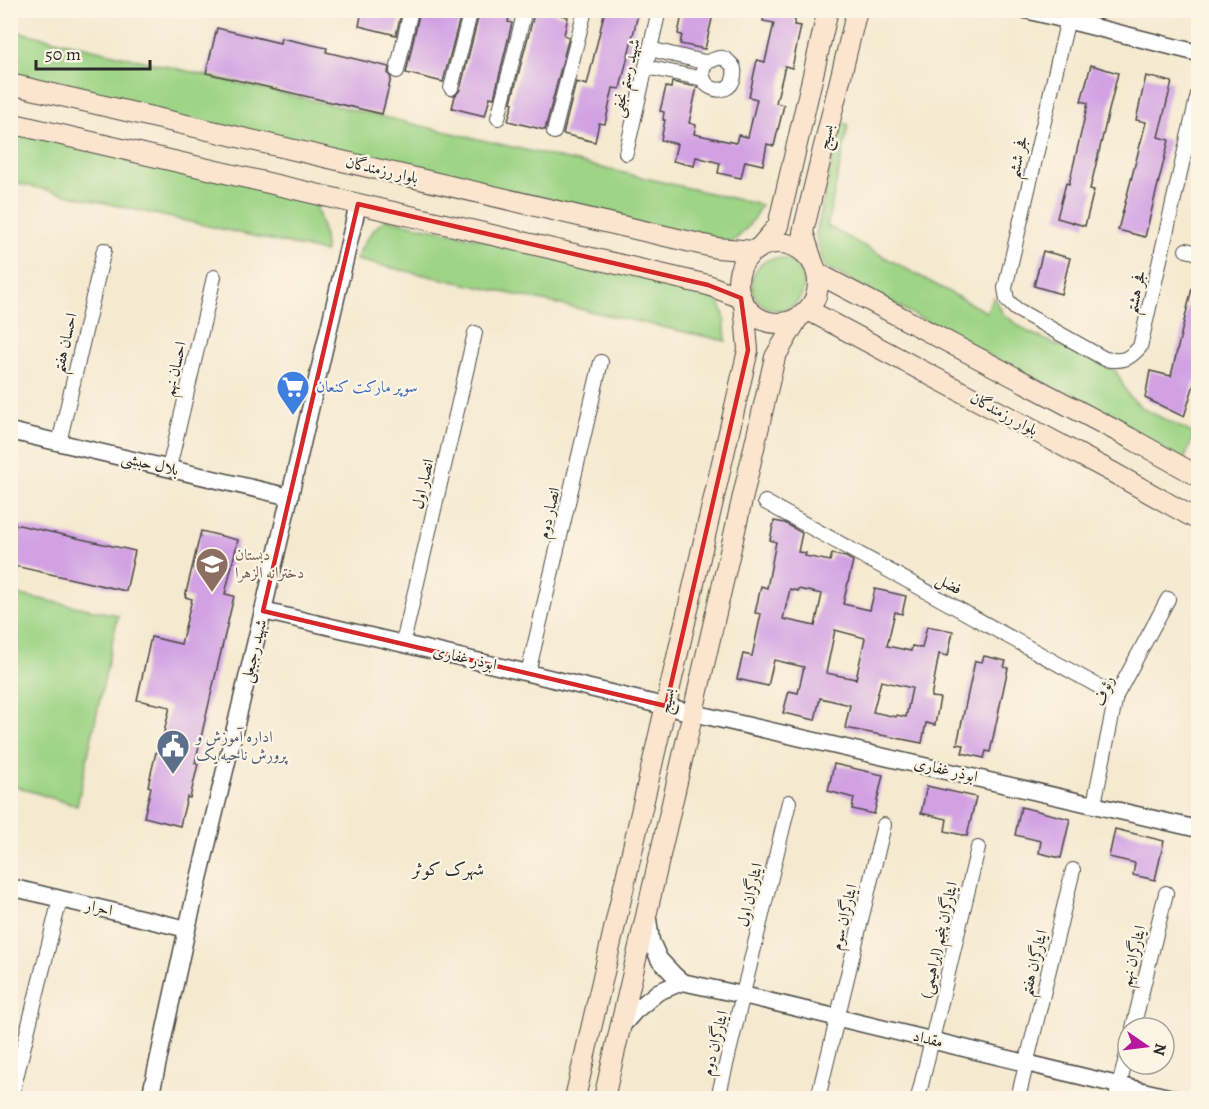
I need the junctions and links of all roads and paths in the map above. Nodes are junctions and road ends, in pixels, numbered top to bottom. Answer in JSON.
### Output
{"nodes":[{"id":1,"x":411,"y":10,"type":"edge"},
{"id":2,"x":471,"y":10,"type":"edge"},
{"id":3,"x":525,"y":10,"type":"edge"},
{"id":4,"x":585,"y":10,"type":"edge"},
{"id":5,"x":659,"y":10,"type":"edge"},
{"id":6,"x":828,"y":10,"type":"edge"},
{"id":7,"x":856,"y":10,"type":"edge"},
{"id":8,"x":1026,"y":10,"type":"edge"},
{"id":9,"x":1069,"y":16,"type":"edge"},
{"id":10,"x":650,"y":49,"type":"junction"},
{"id":11,"x":1198,"y":53,"type":"edge"},
{"id":12,"x":707,"y":62,"type":"junction"},
{"id":13,"x":646,"y":67,"type":"junction"},
{"id":14,"x":397,"y":71,"type":"dead end"},
{"id":15,"x":704,"y":80,"type":"junction"},
{"id":16,"x":10,"y":84,"type":"edge"},
{"id":17,"x":451,"y":88,"type":"dead end"},
{"id":18,"x":1198,"y":94,"type":"edge"},
{"id":19,"x":498,"y":118,"type":"dead end"},
{"id":20,"x":10,"y":123,"type":"edge"},
{"id":21,"x":554,"y":132,"type":"dead end"},
{"id":22,"x":626,"y":153,"type":"dead end"},
{"id":23,"x":358,"y":204,"type":"junction"},
{"id":24,"x":104,"y":250,"type":"dead end"},
{"id":25,"x":757,"y":250,"type":"junction"},
{"id":26,"x":815,"y":268,"type":"junction"},
{"id":27,"x":214,"y":277,"type":"dead end"},
{"id":28,"x":1007,"y":300,"type":"joint"},
{"id":29,"x":742,"y":301,"type":"junction"},
{"id":30,"x":803,"y":314,"type":"junction"},
{"id":31,"x":475,"y":333,"type":"dead end"},
{"id":32,"x":601,"y":362,"type":"dead end"},
{"id":33,"x":10,"y":431,"type":"edge"},
{"id":34,"x":59,"y":443,"type":"junction"},
{"id":35,"x":169,"y":468,"type":"junction"},
{"id":36,"x":1198,"y":476,"type":"edge"},
{"id":37,"x":290,"y":496,"type":"junction"},
{"id":38,"x":765,"y":502,"type":"dead end"},
{"id":39,"x":1198,"y":520,"type":"edge"},
{"id":40,"x":1168,"y":599,"type":"dead end"},
{"id":41,"x":263,"y":611,"type":"junction"},
{"id":42,"x":402,"y":643,"type":"junction"},
{"id":43,"x":528,"y":673,"type":"junction"},
{"id":44,"x":1116,"y":696,"type":"junction"},
{"id":45,"x":666,"y":706,"type":"junction"},
{"id":46,"x":693,"y":713,"type":"junction"},
{"id":47,"x":789,"y":802,"type":"dead end"},
{"id":48,"x":1094,"y":804,"type":"junction"},
{"id":49,"x":884,"y":825,"type":"dead end"},
{"id":50,"x":1198,"y":829,"type":"edge"},
{"id":51,"x":978,"y":848,"type":"dead end"},
{"id":52,"x":1073,"y":870,"type":"dead end"},
{"id":53,"x":10,"y":887,"type":"edge"},
{"id":54,"x":1166,"y":893,"type":"dead end"},
{"id":55,"x":60,"y":899,"type":"junction"},
{"id":56,"x":647,"y":912,"type":"junction"},
{"id":57,"x":187,"y":929,"type":"junction"},
{"id":58,"x":682,"y":982,"type":"junction"},
{"id":59,"x":743,"y":995,"type":"junction"},
{"id":60,"x":1136,"y":1016,"type":"edge"},
{"id":61,"x":837,"y":1018,"type":"junction"},
{"id":62,"x":620,"y":1028,"type":"junction"},
{"id":63,"x":932,"y":1041,"type":"junction"},
{"id":64,"x":1027,"y":1063,"type":"junction"},
{"id":65,"x":1122,"y":1076,"type":"edge"},
{"id":66,"x":1118,"y":1092,"type":"edge"},
{"id":67,"x":11,"y":1098,"type":"edge"},
{"id":68,"x":150,"y":1098,"type":"edge"},
{"id":69,"x":575,"y":1098,"type":"edge"},
{"id":70,"x":604,"y":1098,"type":"edge"},
{"id":71,"x":718,"y":1098,"type":"edge"},
{"id":72,"x":818,"y":1098,"type":"edge"},
{"id":73,"x":918,"y":1098,"type":"edge"},
{"id":74,"x":1018,"y":1098,"type":"edge"},
{"id":75,"x":1172,"y":1098,"type":"edge"}],
"edges":[{"from":1,"to":14,"type":"street"},
{"from":2,"to":17,"type":"street"},
{"from":3,"to":19,"type":"street"},
{"from":4,"to":21,"type":"street"},
{"from":5,"to":10,"type":"street","name":"شهید رستم نجفی"},
{"from":6,"to":25,"type":"main road","name":"بسیج"},
{"from":7,"to":26,"type":"main road","name":"بسیج"},
{"from":8,"to":9,"type":"street"},
{"from":9,"to":11,"type":"street"},
{"from":9,"to":28,"type":"street","name":"فجر ششم"},
{"from":10,"to":12,"type":"street"},
{"from":10,"to":13,"type":"street","name":"شهید رستم نجفی"},
{"from":12,"to":15,"type":"street"},
{"from":12,"to":15,"type":"street"},
{"from":13,"to":15,"type":"street"},
{"from":13,"to":22,"type":"street","name":"شهید رستم نجفی"},
{"from":16,"to":25,"type":"main road","name":"بلوار رزمندگان"},
{"from":18,"to":28,"type":"street","name":"فجر هشتم"},
{"from":20,"to":23,"type":"main road"},
{"from":23,"to":29,"type":"main road"},
{"from":23,"to":37,"type":"street","name":"شهید رجبعلی"},
{"from":24,"to":34,"type":"street","name":"احسان هفتم"},
{"from":25,"to":26,"type":"main road"},
{"from":25,"to":29,"type":"main road"},
{"from":26,"to":30,"type":"main road"},
{"from":26,"to":36,"type":"main road"},
{"from":27,"to":35,"type":"street","name":"احسان نهم"},
{"from":29,"to":30,"type":"main road"},
{"from":29,"to":45,"type":"main road","name":"بسیج"},
{"from":30,"to":39,"type":"main road","name":"بلوار رزمندگان"},
{"from":30,"to":46,"type":"main road","name":"بسیج"},
{"from":31,"to":42,"type":"street","name":"انصار اول"},
{"from":32,"to":43,"type":"street","name":"انصار دوم"},
{"from":33,"to":34,"type":"street","name":"بلال حبشی"},
{"from":34,"to":35,"type":"street","name":"بلال حبشی"},
{"from":35,"to":37,"type":"street","name":"بلال حبشی"},
{"from":37,"to":41,"type":"street","name":"شهید رجبعلی"},
{"from":38,"to":44,"type":"street","name":"فضل"},
{"from":40,"to":44,"type":"street","name":"رئوف"},
{"from":41,"to":42,"type":"street","name":"ابوذر غفاری"},
{"from":41,"to":57,"type":"street","name":"شهید رجبعلی"},
{"from":42,"to":43,"type":"street","name":"ابوذر غفاری"},
{"from":43,"to":45,"type":"street","name":"ابوذر غفاری"},
{"from":44,"to":48,"type":"street","name":"رئوف"},
{"from":45,"to":46,"type":"street","name":"ابوذر غفاری"},
{"from":45,"to":69,"type":"main road","name":"بسیج"},
{"from":46,"to":48,"type":"street","name":"ابوذر غفاری"},
{"from":46,"to":56,"type":"main road","name":"بسیج"},
{"from":47,"to":59,"type":"street","name":"ایثارگران اول"},
{"from":48,"to":50,"type":"street","name":"ابوذر غفاری"},
{"from":49,"to":61,"type":"street","name":"ایثارگران سوم"},
{"from":51,"to":63,"type":"street","name":"ایثارگران پنجم (ابراهیمی)"},
{"from":52,"to":64,"type":"street","name":"ایثارگران هفتم"},
{"from":53,"to":55,"type":"street","name":"احرار"},
{"from":54,"to":60,"type":"street","name":"ایثارگران نهم"},
{"from":55,"to":57,"type":"street","name":"احرار"},
{"from":55,"to":67,"type":"street"},
{"from":56,"to":58,"type":"street"},
{"from":56,"to":62,"type":"main road","name":"بسیج"},
{"from":57,"to":68,"type":"street","name":"شهید رجبعلی"},
{"from":58,"to":59,"type":"street","name":"مقداد"},
{"from":58,"to":62,"type":"street"},
{"from":59,"to":61,"type":"street","name":"مقداد"},
{"from":59,"to":71,"type":"street","name":"ایثارگران دوم"},
{"from":61,"to":63,"type":"street","name":"مقداد"},
{"from":61,"to":72,"type":"street","name":"ایثارگران سوم"},
{"from":62,"to":70,"type":"main road","name":"بسیج"},
{"from":63,"to":64,"type":"street","name":"مقداد"},
{"from":63,"to":73,"type":"street","name":"ایثارگران پنجم (ابراهیمی)"},
{"from":64,"to":66,"type":"street","name":"مقداد"},
{"from":64,"to":74,"type":"street","name":"ایثارگران هفتم"},
{"from":65,"to":66,"type":"street"},
{"from":66,"to":75,"type":"street","name":"مقداد"}]}
